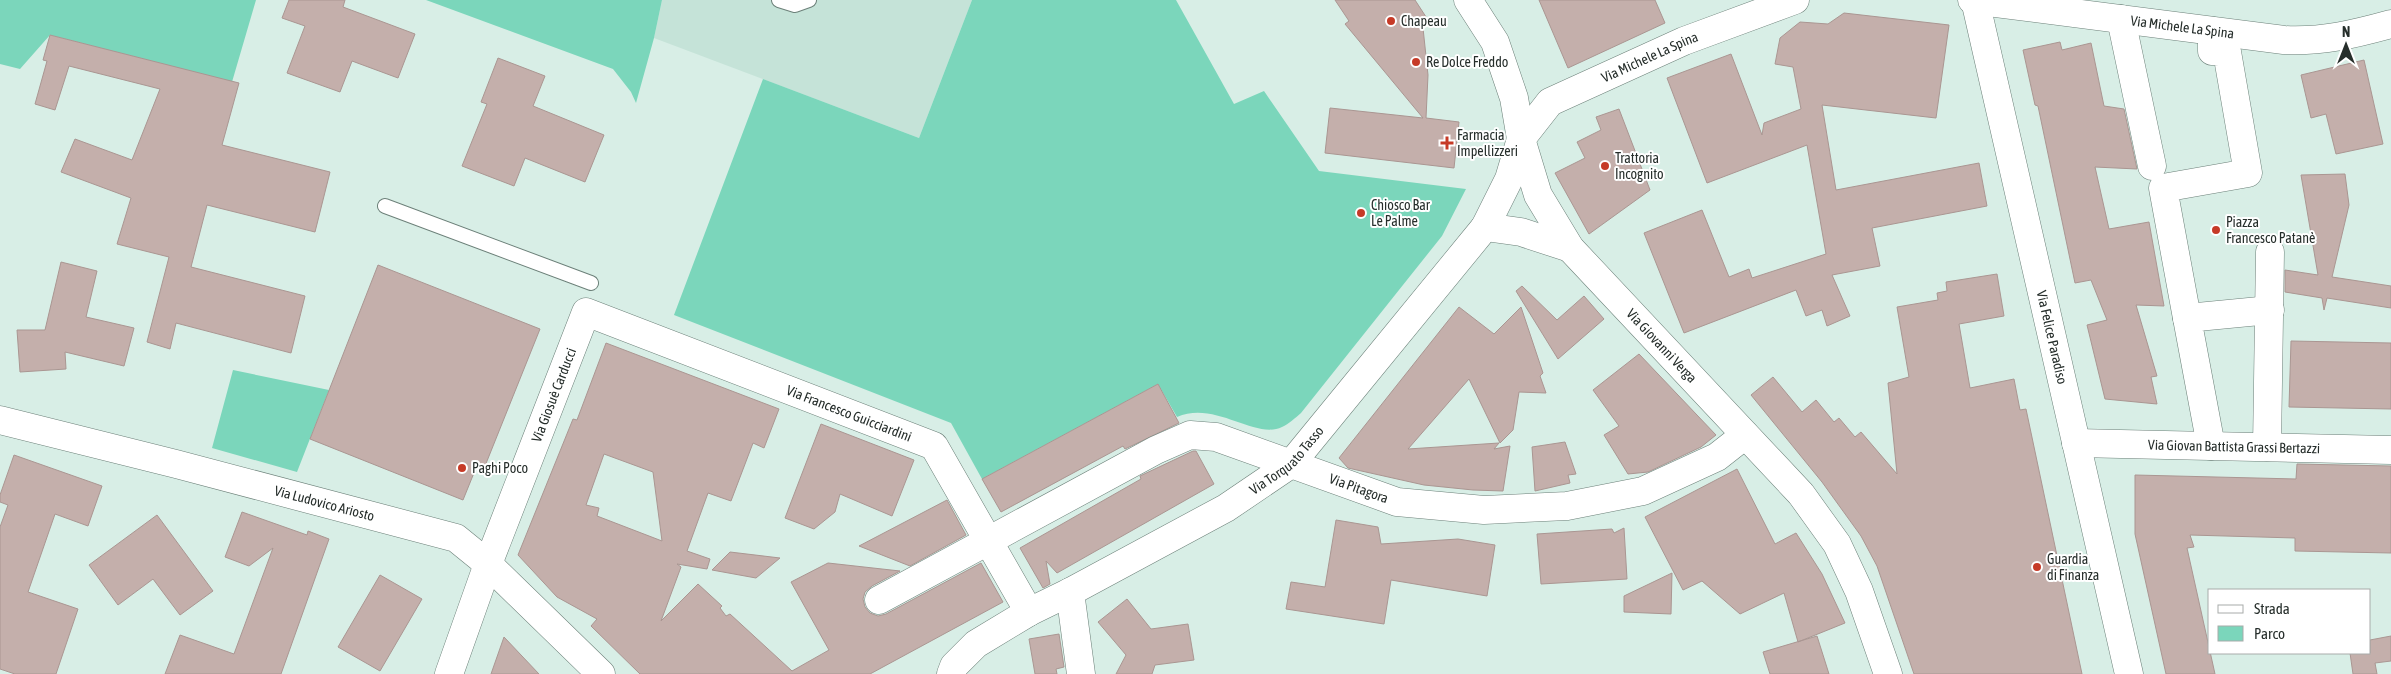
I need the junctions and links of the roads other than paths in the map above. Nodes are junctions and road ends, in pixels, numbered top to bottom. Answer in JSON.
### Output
{"nodes":[{"id":1,"x":778,"y":0,"type":"edge"},
{"id":2,"x":809,"y":0,"type":"edge"},
{"id":3,"x":1795,"y":0,"type":"edge"},
{"id":4,"x":1975,"y":0,"type":"edge"},
{"id":5,"x":1478,"y":5,"type":"edge"},
{"id":6,"x":2121,"y":19,"type":"junction"},
{"id":7,"x":2391,"y":24,"type":"edge"},
{"id":8,"x":2212,"y":31,"type":"junction"},
{"id":9,"x":1521,"y":139,"type":"junction"},
{"id":10,"x":2152,"y":166,"type":"dead end"},
{"id":11,"x":385,"y":206,"type":"dead end"},
{"id":12,"x":1485,"y":227,"type":"junction"},
{"id":13,"x":1570,"y":248,"type":"junction"},
{"id":14,"x":2270,"y":252,"type":"dead end"},
{"id":15,"x":591,"y":283,"type":"dead end"},
{"id":16,"x":2270,"y":310,"type":"junction"},
{"id":17,"x":586,"y":312,"type":"joint"},
{"id":18,"x":2187,"y":318,"type":"junction"},
{"id":19,"x":0,"y":420,"type":"edge"},
{"id":20,"x":1745,"y":435,"type":"junction"},
{"id":21,"x":2076,"y":443,"type":"junction"},
{"id":22,"x":2211,"y":446,"type":"junction"},
{"id":23,"x":2267,"y":447,"type":"junction"},
{"id":24,"x":2391,"y":450,"type":"edge"},
{"id":25,"x":1291,"y":464,"type":"junction"},
{"id":26,"x":988,"y":541,"type":"junction"},
{"id":27,"x":488,"y":564,"type":"junction"},
{"id":28,"x":1070,"y":592,"type":"junction"},
{"id":29,"x":879,"y":600,"type":"dead end"},
{"id":30,"x":1029,"y":612,"type":"junction"},
{"id":31,"x":449,"y":674,"type":"edge"},
{"id":32,"x":601,"y":674,"type":"edge"},
{"id":33,"x":951,"y":674,"type":"edge"},
{"id":34,"x":1081,"y":674,"type":"edge"},
{"id":35,"x":1888,"y":674,"type":"edge"},
{"id":36,"x":2129,"y":674,"type":"edge"}],
"edges":[{"from":1,"to":2,"type":"lane"},
{"from":3,"to":9,"type":"street","name":"Via Michele La Spina"},
{"from":4,"to":6,"type":"street","name":"Via Michele La Spina"},
{"from":4,"to":21,"type":"street","name":"Via Felice Paradiso"},
{"from":5,"to":9,"type":"street","name":"Via Giovanni Verga"},
{"from":6,"to":8,"type":"street","name":"Via Michele La Spina"},
{"from":6,"to":10,"type":"street"},
{"from":7,"to":8,"type":"street","name":"Via Michele La Spina"},
{"from":8,"to":18,"type":"street"},
{"from":9,"to":12,"type":"street","name":"Via Torquato Tasso"},
{"from":9,"to":13,"type":"street","name":"Via Giovanni Verga"},
{"from":11,"to":15,"type":"lane"},
{"from":12,"to":13,"type":"street"},
{"from":12,"to":25,"type":"street","name":"Via Torquato Tasso"},
{"from":13,"to":20,"type":"street","name":"Via Giovanni Verga"},
{"from":14,"to":16,"type":"street"},
{"from":16,"to":18,"type":"street"},
{"from":16,"to":23,"type":"street"},
{"from":17,"to":26,"type":"street","name":"Via Francesco Guicciardini"},
{"from":17,"to":27,"type":"street","name":"Via Giosuè Carducci"},
{"from":18,"to":22,"type":"street"},
{"from":19,"to":27,"type":"street","name":"Via Ludovico Ariosto"},
{"from":20,"to":25,"type":"street","name":"Via Pitagora"},
{"from":20,"to":35,"type":"street","name":"Via Giovanni Verga"},
{"from":21,"to":22,"type":"street","name":"Via Giovan Battista Grassi Bertazzi"},
{"from":21,"to":36,"type":"street","name":"Via Felice Paradiso"},
{"from":22,"to":23,"type":"street","name":"Via Giovan Battista Grassi Bertazzi"},
{"from":23,"to":24,"type":"street","name":"Via Giovan Battista Grassi Bertazzi"},
{"from":25,"to":26,"type":"street","name":"Via Pitagora"},
{"from":25,"to":28,"type":"street","name":"Via Torquato Tasso"},
{"from":26,"to":29,"type":"street","name":"Via Pitagora"},
{"from":26,"to":30,"type":"street","name":"Via Francesco Guicciardini"},
{"from":27,"to":31,"type":"street","name":"Via Giosuè Carducci"},
{"from":27,"to":32,"type":"street","name":"Via Ludovico Ariosto"},
{"from":28,"to":30,"type":"street","name":"Via Torquato Tasso"},
{"from":28,"to":34,"type":"street"},
{"from":30,"to":33,"type":"street","name":"Via Torquato Tasso"}]}
